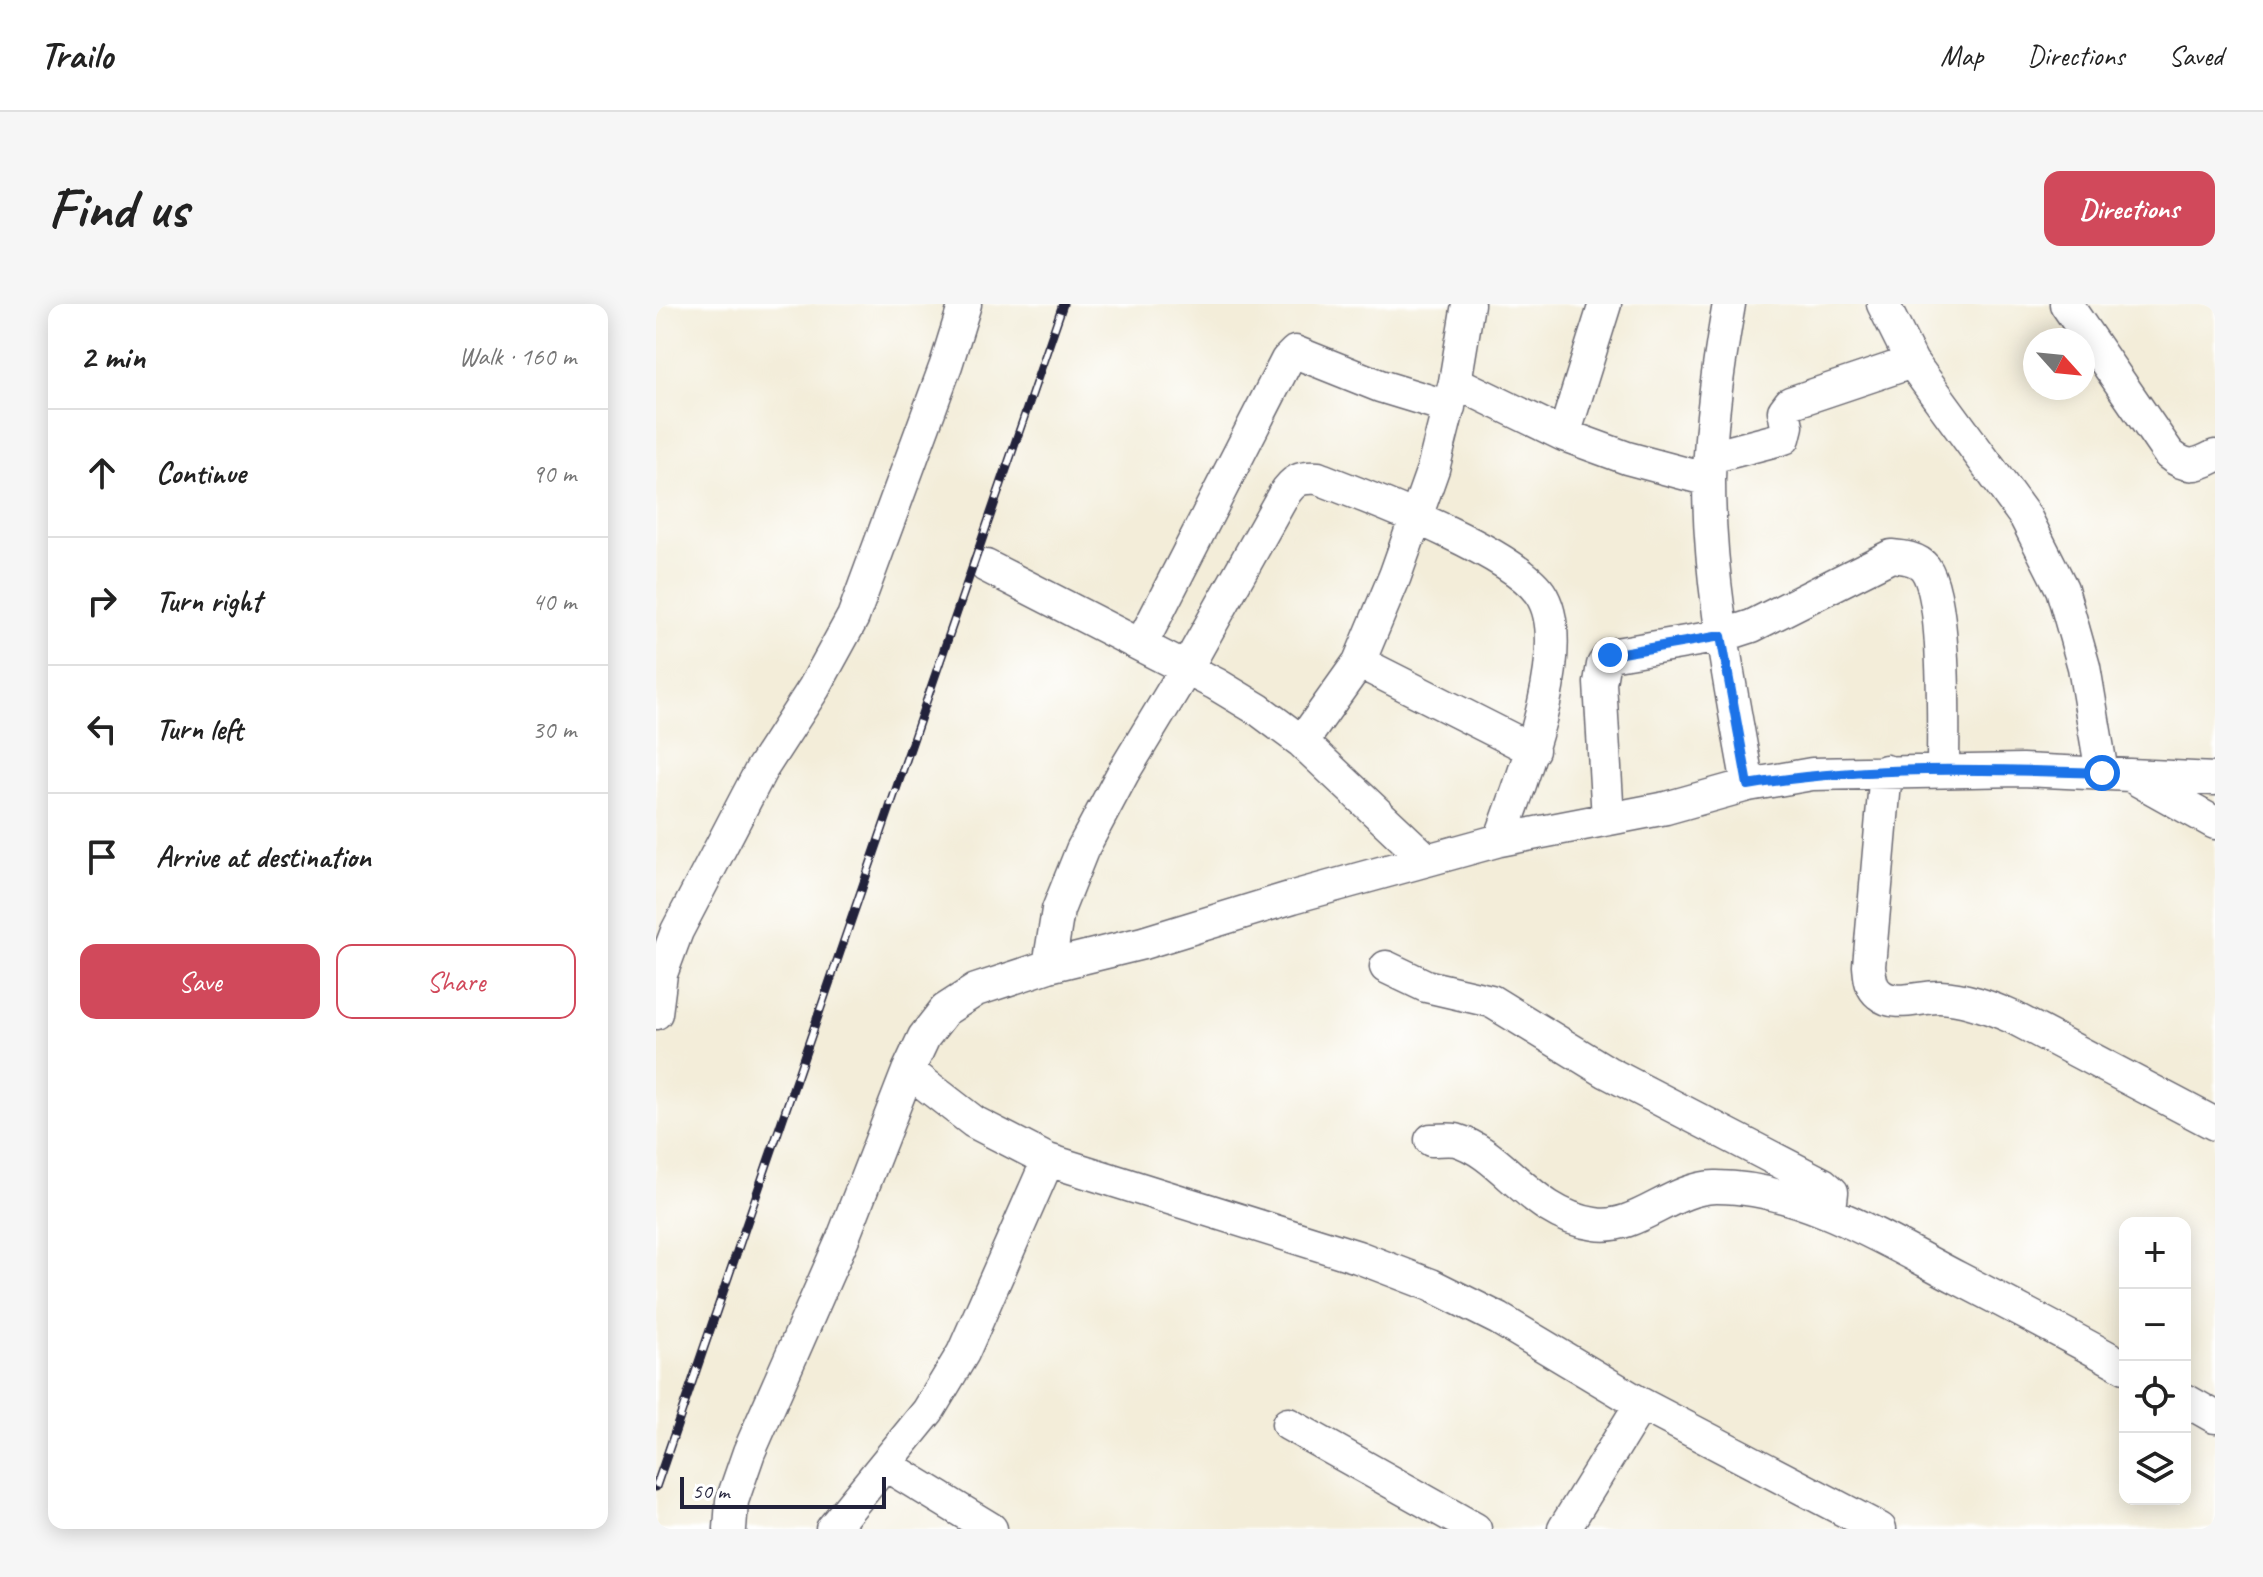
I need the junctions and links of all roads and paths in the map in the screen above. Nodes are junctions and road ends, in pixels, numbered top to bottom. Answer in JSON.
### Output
{"nodes":[{"id":1,"x":965,"y":304,"type":"edge"},
{"id":2,"x":1468,"y":304,"type":"edge"},
{"id":3,"x":1605,"y":304,"type":"edge"},
{"id":4,"x":1729,"y":304,"type":"edge"},
{"id":5,"x":1883,"y":304,"type":"edge"},
{"id":6,"x":2066,"y":304,"type":"edge"},
{"id":7,"x":1912,"y":362,"type":"junction"},
{"id":8,"x":1452,"y":395,"type":"junction"},
{"id":9,"x":1564,"y":435,"type":"junction"},
{"id":10,"x":2215,"y":456,"type":"edge"},
{"id":11,"x":1710,"y":469,"type":"junction"},
{"id":12,"x":1417,"y":517,"type":"junction"},
{"id":13,"x":986,"y":566,"type":"dead end"},
{"id":14,"x":1721,"y":636,"type":"junction"},
{"id":15,"x":1141,"y":645,"type":"junction"},
{"id":16,"x":1359,"y":662,"type":"junction"},
{"id":17,"x":1186,"y":669,"type":"junction"},
{"id":18,"x":1302,"y":742,"type":"junction"},
{"id":19,"x":1533,"y":750,"type":"junction"},
{"id":20,"x":1886,"y":771,"type":"junction"},
{"id":21,"x":1943,"y":771,"type":"junction"},
{"id":22,"x":2116,"y":774,"type":"junction"},
{"id":23,"x":2215,"y":779,"type":"edge"},
{"id":24,"x":1748,"y":785,"type":"junction"},
{"id":25,"x":1608,"y":819,"type":"junction"},
{"id":26,"x":2215,"y":823,"type":"edge"},
{"id":27,"x":1500,"y":840,"type":"junction"},
{"id":28,"x":1427,"y":860,"type":"junction"},
{"id":29,"x":1049,"y":966,"type":"junction"},
{"id":30,"x":1386,"y":967,"type":"dead end"},
{"id":31,"x":656,"y":1013,"type":"edge"},
{"id":32,"x":908,"y":1071,"type":"junction"},
{"id":33,"x":2215,"y":1124,"type":"edge"},
{"id":34,"x":1431,"y":1140,"type":"dead end"},
{"id":35,"x":1048,"y":1160,"type":"junction"},
{"id":36,"x":1824,"y":1211,"type":"junction"},
{"id":37,"x":2119,"y":1364,"type":"edge"},
{"id":38,"x":2191,"y":1403,"type":"edge"},
{"id":39,"x":1641,"y":1404,"type":"junction"},
{"id":40,"x":2215,"y":1417,"type":"edge"},
{"id":41,"x":1288,"y":1424,"type":"dead end"},
{"id":42,"x":886,"y":1465,"type":"junction"},
{"id":43,"x":730,"y":1529,"type":"edge"},
{"id":44,"x":832,"y":1529,"type":"edge"},
{"id":45,"x":991,"y":1529,"type":"edge"},
{"id":46,"x":1475,"y":1529,"type":"edge"},
{"id":47,"x":1564,"y":1529,"type":"edge"},
{"id":48,"x":1880,"y":1529,"type":"edge"}],
"edges":[{"from":1,"to":31,"type":"street"},
{"from":2,"to":8,"type":"street"},
{"from":3,"to":9,"type":"street"},
{"from":4,"to":11,"type":"street"},
{"from":5,"to":7,"type":"street"},
{"from":6,"to":10,"type":"street"},
{"from":7,"to":11,"type":"street"},
{"from":7,"to":22,"type":"street"},
{"from":8,"to":9,"type":"street"},
{"from":8,"to":12,"type":"street"},
{"from":8,"to":15,"type":"street"},
{"from":9,"to":11,"type":"street"},
{"from":11,"to":14,"type":"street"},
{"from":12,"to":16,"type":"street"},
{"from":12,"to":17,"type":"street"},
{"from":12,"to":19,"type":"street"},
{"from":13,"to":15,"type":"street"},
{"from":14,"to":21,"type":"street"},
{"from":14,"to":24,"type":"street"},
{"from":14,"to":25,"type":"street"},
{"from":15,"to":17,"type":"street"},
{"from":16,"to":18,"type":"street"},
{"from":16,"to":19,"type":"street"},
{"from":17,"to":18,"type":"street"},
{"from":17,"to":29,"type":"street"},
{"from":18,"to":28,"type":"street"},
{"from":19,"to":27,"type":"street"},
{"from":20,"to":21,"type":"street"},
{"from":20,"to":24,"type":"street"},
{"from":20,"to":33,"type":"street"},
{"from":21,"to":22,"type":"street"},
{"from":22,"to":23,"type":"street"},
{"from":22,"to":26,"type":"street"},
{"from":24,"to":25,"type":"street"},
{"from":25,"to":27,"type":"street"},
{"from":27,"to":28,"type":"street"},
{"from":28,"to":29,"type":"street"},
{"from":29,"to":32,"type":"street"},
{"from":30,"to":36,"type":"street"},
{"from":32,"to":35,"type":"street"},
{"from":32,"to":43,"type":"street"},
{"from":34,"to":36,"type":"street"},
{"from":35,"to":39,"type":"street"},
{"from":35,"to":42,"type":"street"},
{"from":36,"to":37,"type":"street"},
{"from":38,"to":40,"type":"street"},
{"from":39,"to":47,"type":"street"},
{"from":39,"to":48,"type":"street"},
{"from":41,"to":46,"type":"street"},
{"from":42,"to":44,"type":"street"},
{"from":42,"to":45,"type":"street"}]}
